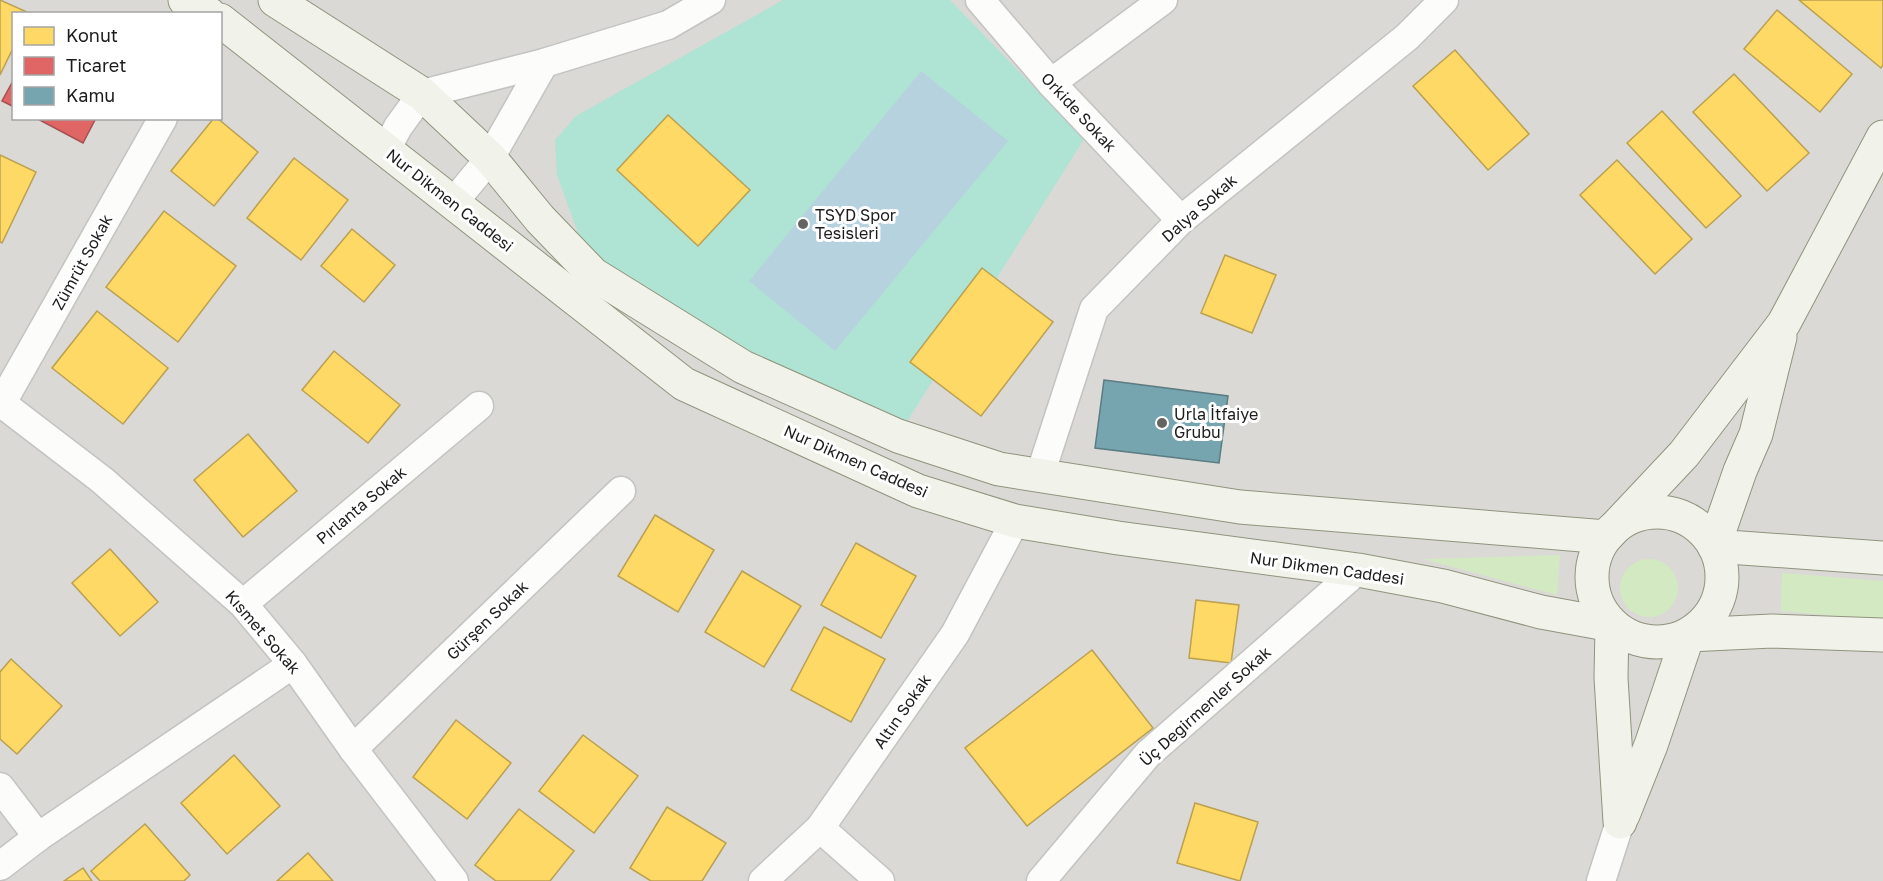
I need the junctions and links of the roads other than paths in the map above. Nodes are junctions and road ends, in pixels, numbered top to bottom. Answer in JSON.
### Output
{"nodes":[{"id":1,"x":185,"y":0,"type":"edge"},
{"id":2,"x":275,"y":0,"type":"edge"},
{"id":3,"x":711,"y":0,"type":"edge"},
{"id":4,"x":980,"y":0,"type":"edge"},
{"id":5,"x":1163,"y":0,"type":"edge"},
{"id":6,"x":1444,"y":0,"type":"edge"},
{"id":7,"x":206,"y":12,"type":"edge"},
{"id":8,"x":222,"y":22,"type":"edge"},
{"id":9,"x":544,"y":63,"type":"junction"},
{"id":10,"x":1051,"y":83,"type":"junction"},
{"id":11,"x":422,"y":94,"type":"junction"},
{"id":12,"x":162,"y":120,"type":"edge"},
{"id":13,"x":1883,"y":137,"type":"edge"},
{"id":14,"x":386,"y":150,"type":"junction"},
{"id":15,"x":490,"y":158,"type":"junction"},
{"id":16,"x":453,"y":202,"type":"junction"},
{"id":17,"x":1181,"y":220,"type":"junction"},
{"id":18,"x":1784,"y":323,"type":"junction"},
{"id":19,"x":1,"y":404,"type":"edge"},
{"id":20,"x":479,"y":406,"type":"dead end"},
{"id":21,"x":1040,"y":476,"type":"junction"},
{"id":22,"x":621,"y":491,"type":"dead end"},
{"id":23,"x":1015,"y":521,"type":"junction"},
{"id":24,"x":1606,"y":537,"type":"junction"},
{"id":25,"x":1714,"y":546,"type":"junction"},
{"id":26,"x":1883,"y":558,"type":"edge"},
{"id":27,"x":1358,"y":570,"type":"junction"},
{"id":28,"x":243,"y":604,"type":"junction"},
{"id":29,"x":1612,"y":625,"type":"junction"},
{"id":30,"x":1688,"y":635,"type":"junction"},
{"id":31,"x":1883,"y":635,"type":"edge"},
{"id":32,"x":293,"y":664,"type":"junction"},
{"id":33,"x":353,"y":749,"type":"junction"},
{"id":34,"x":0,"y":787,"type":"edge"},
{"id":35,"x":1620,"y":822,"type":"junction"},
{"id":36,"x":820,"y":828,"type":"junction"},
{"id":37,"x":38,"y":837,"type":"junction"},
{"id":38,"x":0,"y":866,"type":"edge"},
{"id":39,"x":454,"y":881,"type":"edge"},
{"id":40,"x":763,"y":881,"type":"edge"},
{"id":41,"x":880,"y":881,"type":"edge"},
{"id":42,"x":1041,"y":881,"type":"edge"},
{"id":43,"x":1601,"y":881,"type":"edge"}],
"edges":[{"from":1,"to":7,"type":"main road"},
{"from":2,"to":11,"type":"main road"},
{"from":3,"to":9,"type":"street"},
{"from":4,"to":10,"type":"street","name":"Orkide Sokak"},
{"from":5,"to":10,"type":"street"},
{"from":6,"to":17,"type":"street","name":"Dalya Sokak"},
{"from":8,"to":14,"type":"main road","name":"Nur Dikmen Caddesi"},
{"from":9,"to":11,"type":"street"},
{"from":9,"to":15,"type":"street"},
{"from":10,"to":17,"type":"street","name":"Orkide Sokak"},
{"from":11,"to":14,"type":"street"},
{"from":11,"to":15,"type":"main road"},
{"from":12,"to":19,"type":"street","name":"Zümrüt Sokak"},
{"from":13,"to":18,"type":"main road"},
{"from":14,"to":16,"type":"main road","name":"Nur Dikmen Caddesi"},
{"from":15,"to":16,"type":"street"},
{"from":15,"to":21,"type":"main road"},
{"from":16,"to":23,"type":"main road","name":"Nur Dikmen Caddesi"},
{"from":17,"to":21,"type":"street","name":"Dalya Sokak"},
{"from":18,"to":24,"type":"main road"},
{"from":18,"to":25,"type":"main road"},
{"from":19,"to":28,"type":"street","name":"Kısmet Sokak"},
{"from":20,"to":28,"type":"street","name":"Pırlanta Sokak"},
{"from":21,"to":24,"type":"main road"},
{"from":22,"to":33,"type":"street","name":"Gürşen Sokak"},
{"from":23,"to":27,"type":"main road","name":"Nur Dikmen Caddesi"},
{"from":23,"to":36,"type":"street","name":"Altın Sokak"},
{"from":24,"to":25,"type":"main road"},
{"from":24,"to":29,"type":"main road"},
{"from":25,"to":26,"type":"main road"},
{"from":25,"to":30,"type":"main road"},
{"from":27,"to":29,"type":"main road","name":"Nur Dikmen Caddesi"},
{"from":27,"to":42,"type":"street","name":"Üç Değirmenler Sokak"},
{"from":28,"to":32,"type":"street","name":"Kısmet Sokak"},
{"from":29,"to":30,"type":"main road"},
{"from":29,"to":35,"type":"main road"},
{"from":30,"to":31,"type":"main road"},
{"from":30,"to":35,"type":"main road"},
{"from":32,"to":33,"type":"street","name":"Kısmet Sokak"},
{"from":32,"to":37,"type":"street"},
{"from":33,"to":39,"type":"street","name":"Kısmet Sokak"},
{"from":34,"to":37,"type":"street"},
{"from":35,"to":43,"type":"street"},
{"from":36,"to":40,"type":"street","name":"Altın Sokak"},
{"from":36,"to":41,"type":"street"},
{"from":37,"to":38,"type":"street"}]}
